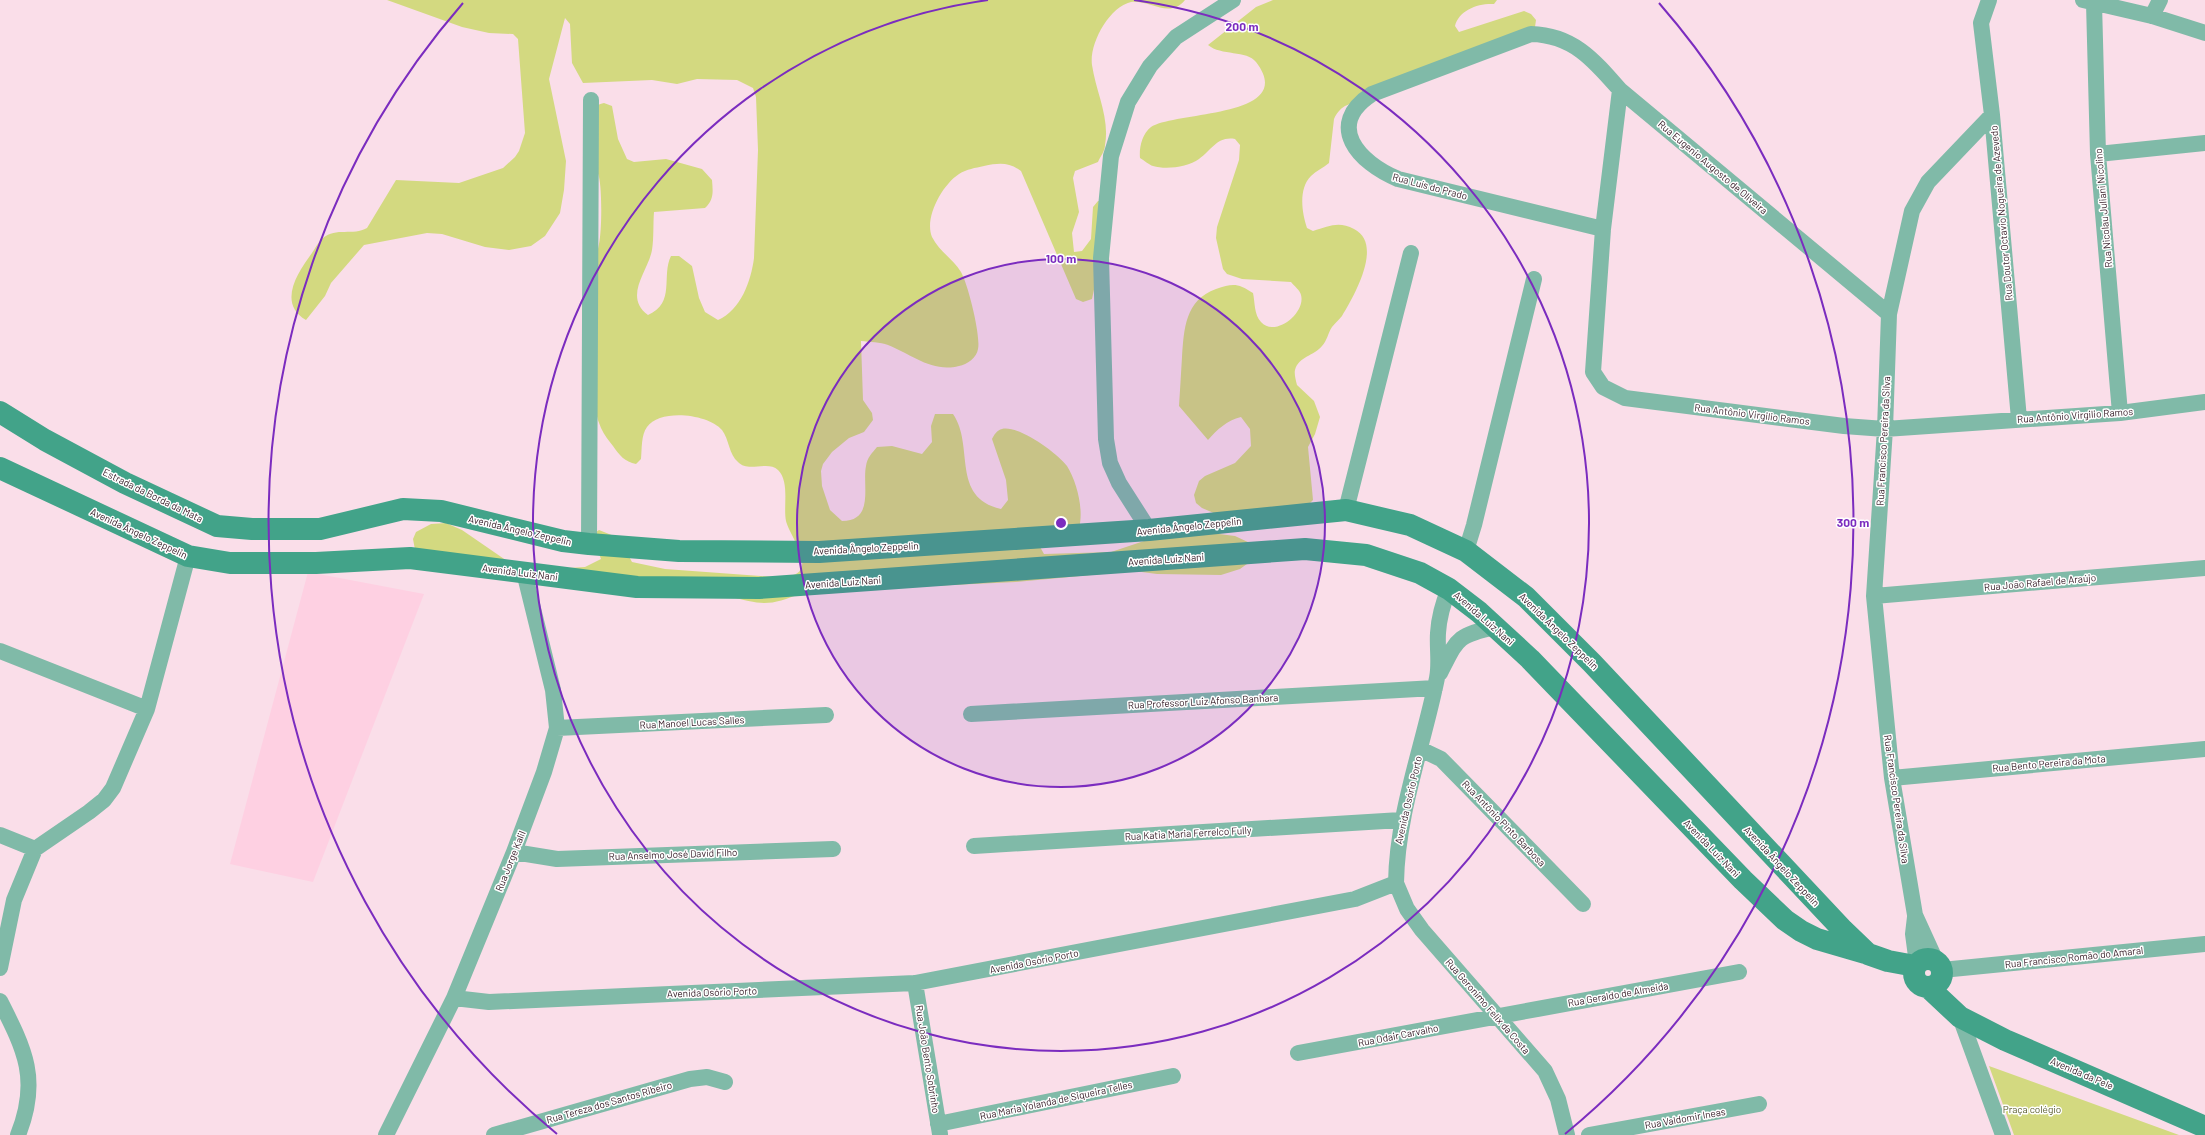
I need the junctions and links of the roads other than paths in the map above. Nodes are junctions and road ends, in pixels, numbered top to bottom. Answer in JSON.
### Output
{"nodes":[{"id":1,"x":1233,"y":0,"type":"edge"},
{"id":2,"x":2160,"y":0,"type":"edge"},
{"id":3,"x":2088,"y":2,"type":"edge"},
{"id":4,"x":1987,"y":3,"type":"edge"},
{"id":5,"x":2152,"y":16,"type":"junction"},
{"id":6,"x":2205,"y":33,"type":"edge"},
{"id":7,"x":1531,"y":34,"type":"joint"},
{"id":8,"x":1620,"y":90,"type":"junction"},
{"id":9,"x":592,"y":100,"type":"dead end"},
{"id":10,"x":1992,"y":115,"type":"junction"},
{"id":11,"x":2205,"y":143,"type":"edge"},
{"id":12,"x":2098,"y":154,"type":"junction"},
{"id":13,"x":1603,"y":229,"type":"junction"},
{"id":14,"x":1411,"y":253,"type":"dead end"},
{"id":15,"x":1534,"y":279,"type":"dead end"},
{"id":16,"x":1889,"y":314,"type":"junction"},
{"id":17,"x":2205,"y":402,"type":"edge"},
{"id":18,"x":0,"y":412,"type":"edge"},
{"id":19,"x":2120,"y":413,"type":"junction"},
{"id":20,"x":2019,"y":420,"type":"junction"},
{"id":21,"x":1885,"y":429,"type":"junction"},
{"id":22,"x":8,"y":472,"type":"edge"},
{"id":23,"x":1346,"y":510,"type":"junction"},
{"id":24,"x":320,"y":529,"type":"junction"},
{"id":25,"x":1148,"y":530,"type":"junction"},
{"id":26,"x":589,"y":544,"type":"junction"},
{"id":27,"x":1466,"y":551,"type":"junction"},
{"id":28,"x":188,"y":556,"type":"junction"},
{"id":29,"x":316,"y":563,"type":"junction"},
{"id":30,"x":2205,"y":568,"type":"edge"},
{"id":31,"x":524,"y":572,"type":"junction"},
{"id":32,"x":1449,"y":589,"type":"junction"},
{"id":33,"x":1874,"y":596,"type":"junction"},
{"id":34,"x":1495,"y":627,"type":"junction"},
{"id":35,"x":0,"y":651,"type":"edge"},
{"id":36,"x":1436,"y":682,"type":"junction"},
{"id":37,"x":147,"y":709,"type":"junction"},
{"id":38,"x":971,"y":714,"type":"dead end"},
{"id":39,"x":826,"y":715,"type":"dead end"},
{"id":40,"x":557,"y":728,"type":"junction"},
{"id":41,"x":1420,"y":749,"type":"junction"},
{"id":42,"x":2205,"y":749,"type":"edge"},
{"id":43,"x":1892,"y":778,"type":"junction"},
{"id":44,"x":1401,"y":820,"type":"junction"},
{"id":45,"x":0,"y":835,"type":"edge"},
{"id":46,"x":974,"y":846,"type":"dead end"},
{"id":47,"x":35,"y":849,"type":"junction"},
{"id":48,"x":833,"y":849,"type":"dead end"},
{"id":49,"x":514,"y":852,"type":"junction"},
{"id":50,"x":1396,"y":883,"type":"junction"},
{"id":51,"x":1583,"y":904,"type":"dead end"},
{"id":52,"x":2205,"y":944,"type":"edge"},
{"id":53,"x":1878,"y":957,"type":"junction"},
{"id":54,"x":0,"y":968,"type":"edge"},
{"id":55,"x":1928,"y":971,"type":"junction"},
{"id":56,"x":1739,"y":972,"type":"dead end"},
{"id":57,"x":915,"y":983,"type":"junction"},
{"id":58,"x":454,"y":998,"type":"junction"},
{"id":59,"x":0,"y":1001,"type":"edge"},
{"id":60,"x":1956,"y":1013,"type":"junction"},
{"id":61,"x":1498,"y":1016,"type":"junction"},
{"id":62,"x":1298,"y":1053,"type":"dead end"},
{"id":63,"x":1173,"y":1076,"type":"dead end"},
{"id":64,"x":725,"y":1082,"type":"dead end"},
{"id":65,"x":1758,"y":1104,"type":"dead end"},
{"id":66,"x":2204,"y":1126,"type":"edge"},
{"id":67,"x":939,"y":1130,"type":"edge"},
{"id":68,"x":18,"y":1135,"type":"edge"},
{"id":69,"x":386,"y":1135,"type":"edge"},
{"id":70,"x":494,"y":1135,"type":"edge"},
{"id":71,"x":1567,"y":1135,"type":"edge"},
{"id":72,"x":1588,"y":1135,"type":"edge"},
{"id":73,"x":2003,"y":1135,"type":"edge"}],
"edges":[{"from":1,"to":25,"type":"street"},
{"from":2,"to":5,"type":"street"},
{"from":3,"to":5,"type":"street"},
{"from":3,"to":12,"type":"street","name":"Rua Nicolau Juliani Nicolino"},
{"from":4,"to":10,"type":"street","name":"Rua Doutor Octavio Nogueira de Azevedo"},
{"from":5,"to":6,"type":"street"},
{"from":7,"to":8,"type":"street","name":"Rua Eugenio Augosto de Oliveira"},
{"from":7,"to":13,"type":"street","name":"Rua Luís do Prado"},
{"from":8,"to":13,"type":"street","name":"Rua Antônio Virgilio Ramos"},
{"from":8,"to":16,"type":"street","name":"Rua Eugenio Augosto de Oliveira"},
{"from":9,"to":26,"type":"street"},
{"from":10,"to":16,"type":"street","name":"Rua Francisco Pereira da Silva"},
{"from":10,"to":20,"type":"street","name":"Rua Doutor Octavio Nogueira de Azevedo"},
{"from":11,"to":12,"type":"street"},
{"from":12,"to":19,"type":"street","name":"Rua Nicolau Juliani Nicolino"},
{"from":13,"to":21,"type":"street","name":"Rua Antônio Virgilio Ramos"},
{"from":14,"to":23,"type":"street"},
{"from":15,"to":27,"type":"street"},
{"from":16,"to":21,"type":"street","name":"Rua Francisco Pereira da Silva"},
{"from":17,"to":19,"type":"street","name":"Rua Antônio Virgilio Ramos"},
{"from":18,"to":24,"type":"street","name":"Estrada da Borda da Mata"},
{"from":19,"to":20,"type":"street","name":"Rua Antônio Virgilio Ramos"},
{"from":20,"to":21,"type":"street","name":"Rua Antônio Virgilio Ramos"},
{"from":21,"to":33,"type":"street","name":"Rua Francisco Pereira da Silva"},
{"from":22,"to":28,"type":"street","name":"Avenida Ângelo Zeppelin"},
{"from":23,"to":25,"type":"street","name":"Avenida Ângelo Zeppelin"},
{"from":23,"to":27,"type":"street","name":"Avenida Ângelo Zeppelin"},
{"from":24,"to":26,"type":"street","name":"Avenida Ângelo Zeppelin"},
{"from":24,"to":29,"type":"street"},
{"from":25,"to":26,"type":"street","name":"Avenida Ângelo Zeppelin"},
{"from":27,"to":53,"type":"street","name":"Avenida Ângelo Zeppelin"},
{"from":28,"to":29,"type":"street","name":"Avenida Ângelo Zeppelin"},
{"from":28,"to":37,"type":"street"},
{"from":29,"to":31,"type":"street","name":"Avenida Luiz Nani"},
{"from":30,"to":33,"type":"street","name":"Rua João Rafael de Araújo"},
{"from":31,"to":32,"type":"street","name":"Avenida Luiz Nani"},
{"from":31,"to":40,"type":"street","name":"Rua Jorge Kalil"},
{"from":32,"to":34,"type":"street","name":"Avenida Luiz Nani"},
{"from":32,"to":36,"type":"street"},
{"from":33,"to":43,"type":"street","name":"Rua Francisco Pereira da Silva"},
{"from":34,"to":36,"type":"street"},
{"from":34,"to":53,"type":"street","name":"Avenida Luiz Nani"},
{"from":35,"to":37,"type":"street"},
{"from":36,"to":38,"type":"street","name":"Rua Professor Luiz Afonso Banhara"},
{"from":36,"to":41,"type":"street","name":"Avenida Osório Porto"},
{"from":37,"to":47,"type":"street"},
{"from":39,"to":40,"type":"street","name":"Rua Manoel Lucas Salles"},
{"from":40,"to":49,"type":"street","name":"Rua Jorge Kalil"},
{"from":41,"to":44,"type":"street","name":"Avenida Osório Porto"},
{"from":41,"to":51,"type":"street","name":"Rua Antônio Pinto Barbosa"},
{"from":42,"to":43,"type":"street","name":"Rua Bento Pereira da Mota"},
{"from":43,"to":55,"type":"street","name":"Rua Francisco Pereira da Silva"},
{"from":44,"to":46,"type":"street","name":"Rua Katia Maria Ferrelco Fully"},
{"from":44,"to":50,"type":"street","name":"Avenida Osório Porto"},
{"from":45,"to":47,"type":"street"},
{"from":47,"to":54,"type":"street"},
{"from":48,"to":49,"type":"street","name":"Rua Anselmo José David Filho"},
{"from":49,"to":58,"type":"street","name":"Rua Jorge Kalil"},
{"from":50,"to":57,"type":"street","name":"Avenida Osório Porto"},
{"from":50,"to":61,"type":"street","name":"Rua Geronimo Felix da Costa"},
{"from":52,"to":55,"type":"street","name":"Rua Francisco Romão do Amaral"},
{"from":53,"to":55,"type":"street"},
{"from":55,"to":60,"type":"street"},
{"from":56,"to":61,"type":"street","name":"Rua Geraldo de Almeida"},
{"from":57,"to":58,"type":"street","name":"Avenida Osório Porto"},
{"from":57,"to":67,"type":"street","name":"Rua João Bento Sobrinho"},
{"from":58,"to":69,"type":"street","name":"Rua Jorge Kalil"},
{"from":59,"to":68,"type":"street"},
{"from":60,"to":66,"type":"street","name":"Avenida da Pele"},
{"from":60,"to":73,"type":"street"},
{"from":61,"to":62,"type":"street","name":"Rua Odair Carvalho"},
{"from":61,"to":71,"type":"street","name":"Rua Geronimo Felix da Costa"},
{"from":63,"to":67,"type":"street","name":"Rua Maria Yolanda de Siqueira Telles"},
{"from":64,"to":70,"type":"street","name":"Rua Tereza dos Santos Ribeiro"},
{"from":65,"to":72,"type":"street","name":"Rua Valdomir Ineas"}]}
